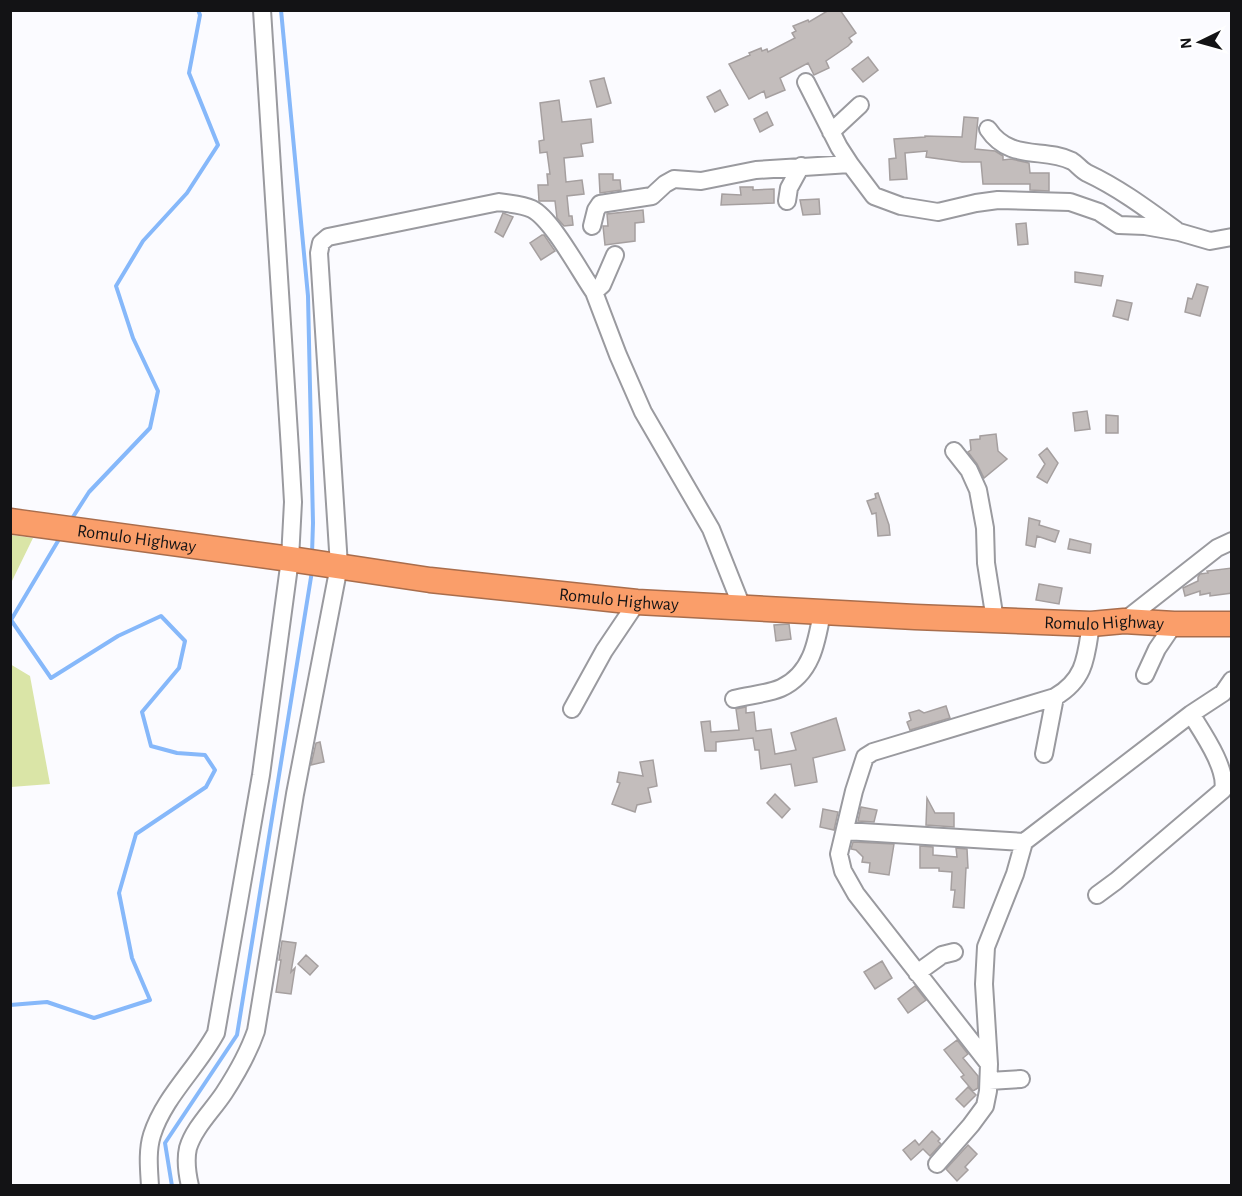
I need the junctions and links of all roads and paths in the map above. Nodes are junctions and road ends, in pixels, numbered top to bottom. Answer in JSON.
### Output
{"nodes":[{"id":1,"x":262,"y":10,"type":"edge"},
{"id":2,"x":806,"y":82,"type":"dead end"},
{"id":3,"x":860,"y":105,"type":"dead end"},
{"id":4,"x":988,"y":129,"type":"dead end"},
{"id":5,"x":831,"y":132,"type":"junction"},
{"id":6,"x":850,"y":164,"type":"junction"},
{"id":7,"x":801,"y":166,"type":"junction"},
{"id":8,"x":788,"y":201,"type":"dead end"},
{"id":9,"x":592,"y":226,"type":"dead end"},
{"id":10,"x":1179,"y":232,"type":"junction"},
{"id":11,"x":1232,"y":237,"type":"edge"},
{"id":12,"x":615,"y":255,"type":"dead end"},
{"id":13,"x":594,"y":292,"type":"junction"},
{"id":14,"x":954,"y":451,"type":"dead end"},
{"id":15,"x":10,"y":521,"type":"edge"},
{"id":16,"x":1232,"y":541,"type":"edge"},
{"id":17,"x":293,"y":559,"type":"junction"},
{"id":18,"x":334,"y":565,"type":"junction"},
{"id":19,"x":637,"y":602,"type":"junction"},
{"id":20,"x":742,"y":608,"type":"junction"},
{"id":21,"x":822,"y":612,"type":"junction"},
{"id":22,"x":995,"y":620,"type":"junction"},
{"id":23,"x":1124,"y":621,"type":"junction"},
{"id":24,"x":1091,"y":624,"type":"junction"},
{"id":25,"x":1174,"y":624,"type":"junction"},
{"id":26,"x":1232,"y":624,"type":"edge"},
{"id":27,"x":1145,"y":675,"type":"dead end"},
{"id":28,"x":1232,"y":680,"type":"edge"},
{"id":29,"x":1055,"y":697,"type":"junction"},
{"id":30,"x":734,"y":699,"type":"dead end"},
{"id":31,"x":572,"y":709,"type":"dead end"},
{"id":32,"x":1191,"y":714,"type":"junction"},
{"id":33,"x":1044,"y":754,"type":"dead end"},
{"id":34,"x":1227,"y":793,"type":"edge"},
{"id":35,"x":845,"y":831,"type":"junction"},
{"id":36,"x":1024,"y":842,"type":"junction"},
{"id":37,"x":1097,"y":895,"type":"dead end"},
{"id":38,"x":954,"y":952,"type":"dead end"},
{"id":39,"x":916,"y":973,"type":"junction"},
{"id":40,"x":989,"y":1064,"type":"junction"},
{"id":41,"x":1021,"y":1079,"type":"dead end"},
{"id":42,"x":989,"y":1081,"type":"junction"},
{"id":43,"x":937,"y":1164,"type":"dead end"},
{"id":44,"x":150,"y":1185,"type":"edge"},
{"id":45,"x":190,"y":1185,"type":"edge"}],
"edges":[{"from":1,"to":17,"type":"street"},
{"from":2,"to":5,"type":"street"},
{"from":3,"to":5,"type":"street"},
{"from":4,"to":10,"type":"street"},
{"from":5,"to":6,"type":"street"},
{"from":6,"to":7,"type":"street"},
{"from":6,"to":10,"type":"street"},
{"from":7,"to":8,"type":"street"},
{"from":7,"to":9,"type":"street"},
{"from":10,"to":11,"type":"street"},
{"from":12,"to":13,"type":"street"},
{"from":13,"to":18,"type":"street"},
{"from":13,"to":20,"type":"street"},
{"from":14,"to":22,"type":"street"},
{"from":15,"to":17,"type":"highway","name":"Romulo Highway"},
{"from":16,"to":23,"type":"street"},
{"from":17,"to":18,"type":"highway","name":"Romulo Highway"},
{"from":17,"to":44,"type":"street"},
{"from":18,"to":19,"type":"highway","name":"Romulo Highway"},
{"from":18,"to":45,"type":"street"},
{"from":19,"to":20,"type":"highway","name":"Romulo Highway"},
{"from":19,"to":31,"type":"street"},
{"from":20,"to":21,"type":"highway","name":"Romulo Highway"},
{"from":21,"to":22,"type":"highway","name":"Romulo Highway"},
{"from":21,"to":30,"type":"street"},
{"from":22,"to":24,"type":"highway","name":"Romulo Highway"},
{"from":23,"to":24,"type":"highway","name":"Romulo Highway"},
{"from":23,"to":25,"type":"highway","name":"Romulo Highway"},
{"from":24,"to":29,"type":"street"},
{"from":25,"to":26,"type":"highway","name":"Romulo Highway"},
{"from":25,"to":27,"type":"street"},
{"from":28,"to":32,"type":"street"},
{"from":29,"to":33,"type":"street"},
{"from":29,"to":35,"type":"street"},
{"from":32,"to":34,"type":"street"},
{"from":32,"to":36,"type":"street"},
{"from":34,"to":37,"type":"street"},
{"from":35,"to":36,"type":"street"},
{"from":35,"to":39,"type":"street"},
{"from":36,"to":40,"type":"street"},
{"from":38,"to":39,"type":"street"},
{"from":39,"to":40,"type":"street"},
{"from":40,"to":42,"type":"street"},
{"from":41,"to":42,"type":"street"},
{"from":42,"to":43,"type":"street"}]}
